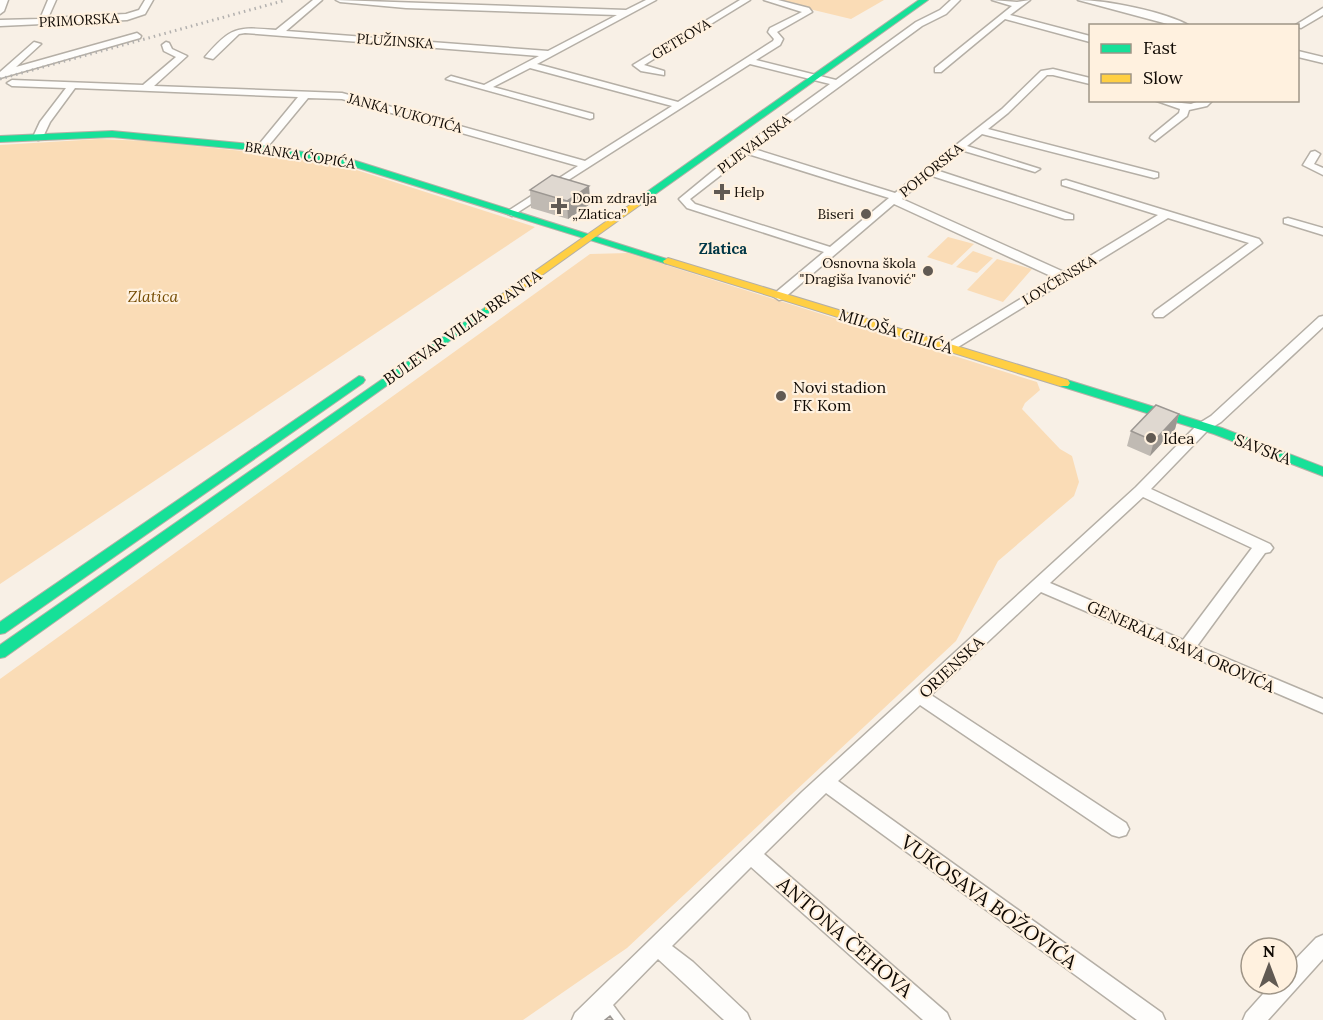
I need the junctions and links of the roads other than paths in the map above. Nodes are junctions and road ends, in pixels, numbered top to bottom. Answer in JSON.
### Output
{"nodes":[{"id":1,"x":4,"y":0,"type":"edge"},
{"id":2,"x":52,"y":0,"type":"edge"},
{"id":3,"x":149,"y":0,"type":"edge"},
{"id":4,"x":318,"y":0,"type":"edge"},
{"id":5,"x":340,"y":0,"type":"edge"},
{"id":6,"x":652,"y":0,"type":"edge"},
{"id":7,"x":746,"y":0,"type":"edge"},
{"id":8,"x":768,"y":0,"type":"edge"},
{"id":9,"x":907,"y":0,"type":"edge"},
{"id":10,"x":924,"y":0,"type":"edge"},
{"id":11,"x":956,"y":0,"type":"edge"},
{"id":12,"x":996,"y":0,"type":"edge"},
{"id":13,"x":1086,"y":0,"type":"edge"},
{"id":14,"x":363,"y":1,"type":"edge"},
{"id":15,"x":1023,"y":2,"type":"edge"},
{"id":16,"x":0,"y":11,"type":"edge"},
{"id":17,"x":1323,"y":11,"type":"edge"},
{"id":18,"x":628,"y":13,"type":"junction"},
{"id":19,"x":1004,"y":16,"type":"junction"},
{"id":20,"x":43,"y":21,"type":"junction"},
{"id":21,"x":0,"y":24,"type":"edge"},
{"id":22,"x":1178,"y":24,"type":"edge"},
{"id":23,"x":1299,"y":25,"type":"edge"},
{"id":24,"x":279,"y":32,"type":"junction"},
{"id":25,"x":137,"y":36,"type":"dead end"},
{"id":26,"x":1089,"y":39,"type":"edge"},
{"id":27,"x":37,"y":44,"type":"dead end"},
{"id":28,"x":166,"y":45,"type":"dead end"},
{"id":29,"x":549,"y":54,"type":"junction"},
{"id":30,"x":1299,"y":54,"type":"edge"},
{"id":31,"x":210,"y":57,"type":"dead end"},
{"id":32,"x":1323,"y":60,"type":"edge"},
{"id":33,"x":748,"y":61,"type":"junction"},
{"id":34,"x":529,"y":65,"type":"junction"},
{"id":35,"x":938,"y":70,"type":"dead end"},
{"id":36,"x":661,"y":73,"type":"dead end"},
{"id":37,"x":2,"y":74,"type":"edge"},
{"id":38,"x":807,"y":76,"type":"junction"},
{"id":39,"x":451,"y":79,"type":"dead end"},
{"id":40,"x":1089,"y":81,"type":"edge"},
{"id":41,"x":12,"y":83,"type":"dead end"},
{"id":42,"x":837,"y":83,"type":"junction"},
{"id":43,"x":73,"y":85,"type":"junction"},
{"id":44,"x":147,"y":87,"type":"junction"},
{"id":45,"x":485,"y":88,"type":"junction"},
{"id":46,"x":307,"y":93,"type":"junction"},
{"id":47,"x":1166,"y":102,"type":"edge"},
{"id":48,"x":1206,"y":102,"type":"edge"},
{"id":49,"x":678,"y":105,"type":"junction"},
{"id":50,"x":1185,"y":107,"type":"junction"},
{"id":51,"x":590,"y":116,"type":"dead end"},
{"id":52,"x":979,"y":130,"type":"junction"},
{"id":53,"x":39,"y":137,"type":"junction"},
{"id":54,"x":1155,"y":138,"type":"dead end"},
{"id":55,"x":0,"y":139,"type":"edge"},
{"id":56,"x":960,"y":147,"type":"junction"},
{"id":57,"x":261,"y":148,"type":"junction"},
{"id":58,"x":746,"y":150,"type":"junction"},
{"id":59,"x":1315,"y":154,"type":"dead end"},
{"id":60,"x":586,"y":165,"type":"junction"},
{"id":61,"x":1035,"y":169,"type":"dead end"},
{"id":62,"x":928,"y":171,"type":"junction"},
{"id":63,"x":1323,"y":172,"type":"edge"},
{"id":64,"x":1154,"y":175,"type":"dead end"},
{"id":65,"x":1066,"y":183,"type":"dead end"},
{"id":66,"x":896,"y":199,"type":"junction"},
{"id":67,"x":512,"y":213,"type":"junction"},
{"id":68,"x":1168,"y":213,"type":"junction"},
{"id":69,"x":1069,"y":217,"type":"dead end"},
{"id":70,"x":1288,"y":221,"type":"dead end"},
{"id":71,"x":573,"y":232,"type":"junction"},
{"id":72,"x":1323,"y":232,"type":"edge"},
{"id":73,"x":589,"y":236,"type":"junction"},
{"id":74,"x":832,"y":251,"type":"junction"},
{"id":75,"x":527,"y":264,"type":"dead end"},
{"id":76,"x":1064,"y":277,"type":"junction"},
{"id":77,"x":779,"y":296,"type":"junction"},
{"id":78,"x":1159,"y":314,"type":"dead end"},
{"id":79,"x":1322,"y":323,"type":"edge"},
{"id":80,"x":950,"y":348,"type":"junction"},
{"id":81,"x":371,"y":372,"type":"dead end"},
{"id":82,"x":1203,"y":427,"type":"junction"},
{"id":83,"x":1323,"y":472,"type":"edge"},
{"id":84,"x":1142,"y":490,"type":"junction"},
{"id":85,"x":1039,"y":585,"type":"junction"},
{"id":86,"x":0,"y":629,"type":"edge"},
{"id":87,"x":1187,"y":647,"type":"junction"},
{"id":88,"x":0,"y":653,"type":"edge"},
{"id":89,"x":920,"y":696,"type":"junction"},
{"id":90,"x":1323,"y":706,"type":"edge"},
{"id":91,"x":825,"y":782,"type":"junction"},
{"id":92,"x":1119,"y":829,"type":"dead end"},
{"id":93,"x":750,"y":854,"type":"junction"},
{"id":94,"x":1323,"y":944,"type":"edge"},
{"id":95,"x":657,"y":946,"type":"junction"},
{"id":96,"x":1299,"y":971,"type":"edge"},
{"id":97,"x":1276,"y":996,"type":"edge"},
{"id":98,"x":606,"y":1012,"type":"edge"},
{"id":99,"x":583,"y":1020,"type":"edge"},
{"id":100,"x":739,"y":1020,"type":"edge"},
{"id":101,"x":939,"y":1020,"type":"edge"},
{"id":102,"x":1154,"y":1020,"type":"edge"},
{"id":103,"x":1254,"y":1020,"type":"edge"}],
"edges":[{"from":1,"to":16,"type":"street"},
{"from":2,"to":20,"type":"street"},
{"from":3,"to":20,"type":"street","name":"PRIMORSKA"},
{"from":4,"to":24,"type":"street"},
{"from":5,"to":14,"type":"street"},
{"from":6,"to":18,"type":"street"},
{"from":7,"to":36,"type":"street","name":"GETEOVA"},
{"from":8,"to":33,"type":"street"},
{"from":9,"to":38,"type":"main road","name":"BULEVAR VILIJA BRANTA"},
{"from":10,"to":38,"type":"main road","name":"BULEVAR VILIJA BRANTA"},
{"from":11,"to":42,"type":"street","name":"PLJEVALJSKA"},
{"from":12,"to":15,"type":"street"},
{"from":13,"to":22,"type":"street"},
{"from":14,"to":18,"type":"street"},
{"from":15,"to":19,"type":"street"},
{"from":17,"to":23,"type":"street"},
{"from":18,"to":29,"type":"street"},
{"from":19,"to":26,"type":"street"},
{"from":19,"to":35,"type":"street"},
{"from":20,"to":21,"type":"street","name":"PRIMORSKA"},
{"from":24,"to":29,"type":"street","name":"PLUŽINSKA"},
{"from":24,"to":31,"type":"street","name":"PLUŽINSKA"},
{"from":25,"to":37,"type":"street"},
{"from":27,"to":37,"type":"street"},
{"from":28,"to":44,"type":"street"},
{"from":29,"to":34,"type":"street"},
{"from":30,"to":32,"type":"street"},
{"from":33,"to":38,"type":"street"},
{"from":33,"to":49,"type":"street"},
{"from":34,"to":45,"type":"street"},
{"from":34,"to":49,"type":"street"},
{"from":38,"to":42,"type":"street"},
{"from":38,"to":71,"type":"main road","name":"BULEVAR VILIJA BRANTA"},
{"from":38,"to":73,"type":"main road","name":"BULEVAR VILIJA BRANTA"},
{"from":39,"to":45,"type":"street"},
{"from":40,"to":52,"type":"street","name":"POHORSKA"},
{"from":41,"to":43,"type":"street","name":"JANKA VUKOTIĆA"},
{"from":42,"to":58,"type":"street","name":"PLJEVALJSKA"},
{"from":43,"to":44,"type":"street","name":"JANKA VUKOTIĆA"},
{"from":43,"to":53,"type":"street"},
{"from":44,"to":46,"type":"street","name":"JANKA VUKOTIĆA"},
{"from":45,"to":51,"type":"street"},
{"from":46,"to":57,"type":"street"},
{"from":46,"to":60,"type":"street","name":"JANKA VUKOTIĆA"},
{"from":47,"to":50,"type":"street"},
{"from":48,"to":50,"type":"street"},
{"from":49,"to":60,"type":"street"},
{"from":50,"to":54,"type":"street"},
{"from":52,"to":56,"type":"street","name":"POHORSKA"},
{"from":52,"to":64,"type":"street"},
{"from":53,"to":55,"type":"main road","name":"BRANKA ĆOPIĆA"},
{"from":53,"to":57,"type":"main road","name":"BRANKA ĆOPIĆA"},
{"from":56,"to":61,"type":"street"},
{"from":56,"to":62,"type":"street","name":"POHORSKA"},
{"from":57,"to":67,"type":"main road","name":"BRANKA ĆOPIĆA"},
{"from":58,"to":66,"type":"street"},
{"from":58,"to":74,"type":"street","name":"PLJEVALJSKA"},
{"from":59,"to":63,"type":"street"},
{"from":60,"to":67,"type":"street"},
{"from":62,"to":66,"type":"street","name":"POHORSKA"},
{"from":62,"to":69,"type":"street"},
{"from":65,"to":68,"type":"street"},
{"from":66,"to":74,"type":"street","name":"POHORSKA"},
{"from":66,"to":76,"type":"street"},
{"from":67,"to":71,"type":"main road","name":"BRANKA ĆOPIĆA"},
{"from":68,"to":76,"type":"street","name":"LOVĆENSKA"},
{"from":68,"to":78,"type":"street"},
{"from":70,"to":72,"type":"street"},
{"from":71,"to":73,"type":"main road","name":"BRANKA ĆOPIĆA"},
{"from":71,"to":75,"type":"main road","name":"BULEVAR VILIJA BRANTA"},
{"from":73,"to":77,"type":"main road","name":"MILOŠA GILIĆA"},
{"from":73,"to":88,"type":"main road","name":"BULEVAR VILIJA BRANTA"},
{"from":74,"to":77,"type":"street","name":"POHORSKA"},
{"from":76,"to":80,"type":"street","name":"LOVĆENSKA"},
{"from":77,"to":80,"type":"main road","name":"MILOŠA GILIĆA"},
{"from":79,"to":82,"type":"street","name":"ORJENSKA"},
{"from":80,"to":82,"type":"main road","name":"MILOŠA GILIĆA"},
{"from":81,"to":86,"type":"main road","name":"BULEVAR VILIJA BRANTA"},
{"from":82,"to":83,"type":"main road","name":"SAVSKA"},
{"from":82,"to":84,"type":"street","name":"ORJENSKA"},
{"from":84,"to":85,"type":"street","name":"ORJENSKA"},
{"from":84,"to":87,"type":"street"},
{"from":85,"to":87,"type":"street","name":"GENERALA SAVA OROVIĆA"},
{"from":85,"to":89,"type":"street","name":"ORJENSKA"},
{"from":87,"to":90,"type":"street","name":"GENERALA SAVA OROVIĆA"},
{"from":89,"to":91,"type":"street","name":"ORJENSKA"},
{"from":89,"to":92,"type":"street"},
{"from":91,"to":93,"type":"street","name":"ORJENSKA"},
{"from":91,"to":102,"type":"street","name":"VUKOSAVA BOŽOVIĆA"},
{"from":93,"to":95,"type":"street","name":"ORJENSKA"},
{"from":93,"to":101,"type":"street","name":"ANTONA ČEHOVA"},
{"from":94,"to":96,"type":"street"},
{"from":95,"to":98,"type":"street","name":"ORJENSKA"},
{"from":95,"to":100,"type":"street"},
{"from":97,"to":103,"type":"street"},
{"from":98,"to":99,"type":"street","name":"ORJENSKA"}]}
